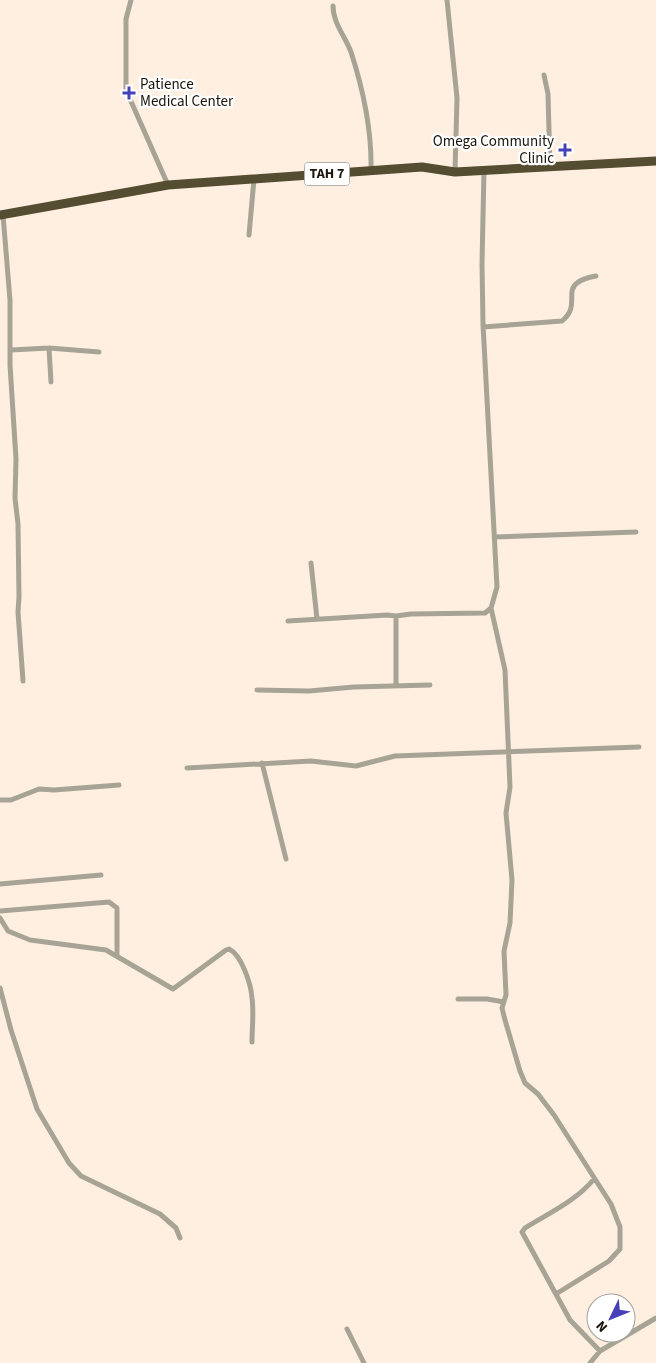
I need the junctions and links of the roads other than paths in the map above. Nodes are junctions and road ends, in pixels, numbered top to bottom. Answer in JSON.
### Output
{"nodes":[{"id":1,"x":131,"y":0,"type":"edge"},
{"id":2,"x":447,"y":0,"type":"edge"},
{"id":3,"x":333,"y":6,"type":"dead end"},
{"id":4,"x":544,"y":75,"type":"dead end"},
{"id":5,"x":656,"y":161,"type":"edge"},
{"id":6,"x":550,"y":167,"type":"junction"},
{"id":7,"x":484,"y":170,"type":"junction"},
{"id":8,"x":371,"y":171,"type":"junction"},
{"id":9,"x":455,"y":172,"type":"junction"},
{"id":10,"x":254,"y":179,"type":"junction"},
{"id":11,"x":168,"y":185,"type":"junction"},
{"id":12,"x":1,"y":215,"type":"edge"},
{"id":13,"x":249,"y":235,"type":"dead end"},
{"id":14,"x":596,"y":276,"type":"dead end"},
{"id":15,"x":484,"y":326,"type":"junction"},
{"id":16,"x":49,"y":348,"type":"junction"},
{"id":17,"x":11,"y":350,"type":"junction"},
{"id":18,"x":99,"y":352,"type":"dead end"},
{"id":19,"x":51,"y":382,"type":"dead end"},
{"id":20,"x":636,"y":532,"type":"dead end"},
{"id":21,"x":494,"y":537,"type":"junction"},
{"id":22,"x":310,"y":563,"type":"dead end"},
{"id":23,"x":491,"y":608,"type":"junction"},
{"id":24,"x":396,"y":616,"type":"junction"},
{"id":25,"x":317,"y":619,"type":"junction"},
{"id":26,"x":288,"y":621,"type":"dead end"},
{"id":27,"x":23,"y":681,"type":"dead end"},
{"id":28,"x":430,"y":685,"type":"dead end"},
{"id":29,"x":396,"y":686,"type":"junction"},
{"id":30,"x":257,"y":690,"type":"dead end"},
{"id":31,"x":639,"y":747,"type":"dead end"},
{"id":32,"x":510,"y":752,"type":"junction"},
{"id":33,"x":262,"y":763,"type":"junction"},
{"id":34,"x":187,"y":768,"type":"dead end"},
{"id":35,"x":119,"y":785,"type":"dead end"},
{"id":36,"x":0,"y":800,"type":"edge"},
{"id":37,"x":286,"y":859,"type":"dead end"},
{"id":38,"x":102,"y":875,"type":"dead end"},
{"id":39,"x":0,"y":884,"type":"edge"},
{"id":40,"x":0,"y":911,"type":"edge"},
{"id":41,"x":0,"y":918,"type":"edge"},
{"id":42,"x":117,"y":956,"type":"junction"},
{"id":43,"x":0,"y":988,"type":"edge"},
{"id":44,"x":458,"y":999,"type":"dead end"},
{"id":45,"x":504,"y":1002,"type":"junction"},
{"id":46,"x":252,"y":1042,"type":"dead end"},
{"id":47,"x":594,"y":1179,"type":"junction"},
{"id":48,"x":180,"y":1238,"type":"dead end"},
{"id":49,"x":556,"y":1294,"type":"junction"},
{"id":50,"x":656,"y":1318,"type":"edge"},
{"id":51,"x":347,"y":1329,"type":"dead end"},
{"id":52,"x":600,"y":1351,"type":"junction"},
{"id":53,"x":364,"y":1363,"type":"edge"},
{"id":54,"x":590,"y":1363,"type":"edge"}],
"edges":[{"from":1,"to":11,"type":"street"},
{"from":2,"to":9,"type":"street"},
{"from":3,"to":8,"type":"street"},
{"from":4,"to":6,"type":"street"},
{"from":5,"to":6,"type":"highway","number":"TAH 7"},
{"from":6,"to":7,"type":"highway","number":"TAH 7"},
{"from":7,"to":9,"type":"highway","number":"TAH 7"},
{"from":7,"to":15,"type":"street"},
{"from":8,"to":9,"type":"highway","number":"TAH 7"},
{"from":8,"to":10,"type":"highway","number":"TAH 7"},
{"from":10,"to":11,"type":"highway","number":"TAH 7"},
{"from":10,"to":13,"type":"street"},
{"from":11,"to":12,"type":"highway","number":"TAH 7"},
{"from":12,"to":17,"type":"street"},
{"from":14,"to":15,"type":"street"},
{"from":15,"to":21,"type":"street"},
{"from":16,"to":17,"type":"street"},
{"from":16,"to":18,"type":"street"},
{"from":16,"to":19,"type":"street"},
{"from":17,"to":27,"type":"street"},
{"from":20,"to":21,"type":"street"},
{"from":21,"to":23,"type":"street"},
{"from":22,"to":25,"type":"street"},
{"from":23,"to":24,"type":"street"},
{"from":23,"to":32,"type":"street"},
{"from":24,"to":25,"type":"street"},
{"from":24,"to":29,"type":"street"},
{"from":25,"to":26,"type":"street"},
{"from":28,"to":29,"type":"street"},
{"from":29,"to":30,"type":"street"},
{"from":31,"to":32,"type":"street"},
{"from":32,"to":33,"type":"street"},
{"from":32,"to":45,"type":"street"},
{"from":33,"to":34,"type":"street"},
{"from":33,"to":37,"type":"street"},
{"from":35,"to":36,"type":"street"},
{"from":38,"to":39,"type":"street"},
{"from":40,"to":42,"type":"street"},
{"from":41,"to":42,"type":"street"},
{"from":42,"to":46,"type":"street"},
{"from":43,"to":48,"type":"street"},
{"from":44,"to":45,"type":"street"},
{"from":45,"to":47,"type":"street"},
{"from":47,"to":49,"type":"street"},
{"from":47,"to":49,"type":"street"},
{"from":49,"to":52,"type":"street"},
{"from":50,"to":52,"type":"street"},
{"from":51,"to":53,"type":"street"},
{"from":52,"to":54,"type":"street"}]}
